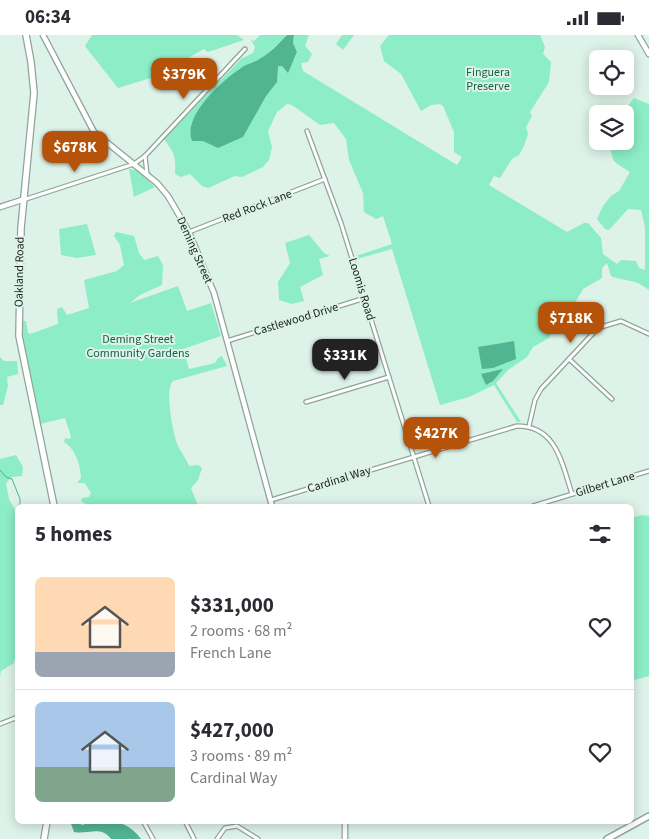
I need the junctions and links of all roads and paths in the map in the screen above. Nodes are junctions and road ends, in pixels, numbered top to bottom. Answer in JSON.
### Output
{"nodes":[{"id":1,"x":26,"y":35,"type":"edge"},
{"id":2,"x":43,"y":35,"type":"edge"},
{"id":3,"x":638,"y":35,"type":"edge"},
{"id":4,"x":245,"y":49,"type":"dead end"},
{"id":5,"x":649,"y":54,"type":"edge"},
{"id":6,"x":307,"y":131,"type":"dead end"},
{"id":7,"x":145,"y":156,"type":"junction"},
{"id":8,"x":134,"y":164,"type":"junction"},
{"id":9,"x":147,"y":175,"type":"junction"},
{"id":10,"x":325,"y":179,"type":"junction"},
{"id":11,"x":22,"y":200,"type":"junction"},
{"id":12,"x":0,"y":207,"type":"edge"},
{"id":13,"x":189,"y":232,"type":"junction"},
{"id":14,"x":365,"y":298,"type":"junction"},
{"id":15,"x":649,"y":334,"type":"edge"},
{"id":16,"x":227,"y":341,"type":"junction"},
{"id":17,"x":568,"y":359,"type":"junction"},
{"id":18,"x":389,"y":377,"type":"junction"},
{"id":19,"x":612,"y":399,"type":"dead end"},
{"id":20,"x":306,"y":402,"type":"dead end"},
{"id":21,"x":529,"y":426,"type":"junction"},
{"id":22,"x":413,"y":456,"type":"junction"},
{"id":23,"x":649,"y":471,"type":"edge"},
{"id":24,"x":572,"y":494,"type":"junction"},
{"id":25,"x":271,"y":500,"type":"junction"},
{"id":26,"x":54,"y":504,"type":"edge"},
{"id":27,"x":272,"y":504,"type":"edge"},
{"id":28,"x":428,"y":504,"type":"edge"},
{"id":29,"x":540,"y":504,"type":"edge"},
{"id":30,"x":15,"y":718,"type":"edge"},
{"id":31,"x":0,"y":724,"type":"edge"},
{"id":32,"x":649,"y":816,"type":"edge"},
{"id":33,"x":46,"y":824,"type":"edge"},
{"id":34,"x":144,"y":824,"type":"edge"},
{"id":35,"x":186,"y":824,"type":"edge"},
{"id":36,"x":345,"y":824,"type":"edge"},
{"id":37,"x":44,"y":839,"type":"edge"},
{"id":38,"x":153,"y":839,"type":"edge"},
{"id":39,"x":194,"y":839,"type":"edge"},
{"id":40,"x":216,"y":839,"type":"edge"},
{"id":41,"x":258,"y":839,"type":"edge"},
{"id":42,"x":345,"y":839,"type":"edge"},
{"id":43,"x":610,"y":839,"type":"edge"}],
"edges":[{"from":1,"to":11,"type":"main road","name":"Oakland Road"},
{"from":2,"to":8,"type":"street","name":"Deming Street"},
{"from":3,"to":5,"type":"street"},
{"from":4,"to":7,"type":"street"},
{"from":6,"to":10,"type":"street","name":"Loomis Road"},
{"from":7,"to":8,"type":"street"},
{"from":7,"to":9,"type":"street"},
{"from":8,"to":9,"type":"street","name":"Deming Street"},
{"from":8,"to":11,"type":"street"},
{"from":9,"to":13,"type":"street","name":"Deming Street"},
{"from":10,"to":13,"type":"street","name":"Red Rock Lane"},
{"from":10,"to":14,"type":"street","name":"Loomis Road"},
{"from":11,"to":12,"type":"street"},
{"from":11,"to":26,"type":"main road","name":"Oakland Road"},
{"from":13,"to":16,"type":"street","name":"Deming Street"},
{"from":14,"to":16,"type":"street","name":"Castlewood Drive"},
{"from":14,"to":18,"type":"street","name":"Loomis Road"},
{"from":15,"to":17,"type":"street"},
{"from":16,"to":25,"type":"street","name":"Deming Street"},
{"from":17,"to":19,"type":"street"},
{"from":17,"to":21,"type":"street"},
{"from":18,"to":20,"type":"street"},
{"from":18,"to":22,"type":"street","name":"Loomis Road"},
{"from":21,"to":22,"type":"street","name":"Cardinal Way"},
{"from":21,"to":24,"type":"street"},
{"from":22,"to":25,"type":"street","name":"Cardinal Way"},
{"from":22,"to":28,"type":"street","name":"Loomis Road"},
{"from":23,"to":24,"type":"street","name":"Gilbert Lane"},
{"from":24,"to":29,"type":"street","name":"Gilbert Lane"},
{"from":25,"to":27,"type":"street","name":"Deming Street"},
{"from":30,"to":31,"type":"street"},
{"from":32,"to":43,"type":"main road"},
{"from":33,"to":37,"type":"main road"},
{"from":34,"to":38,"type":"street"},
{"from":35,"to":39,"type":"street"},
{"from":36,"to":42,"type":"street"},
{"from":40,"to":41,"type":"street"}]}
